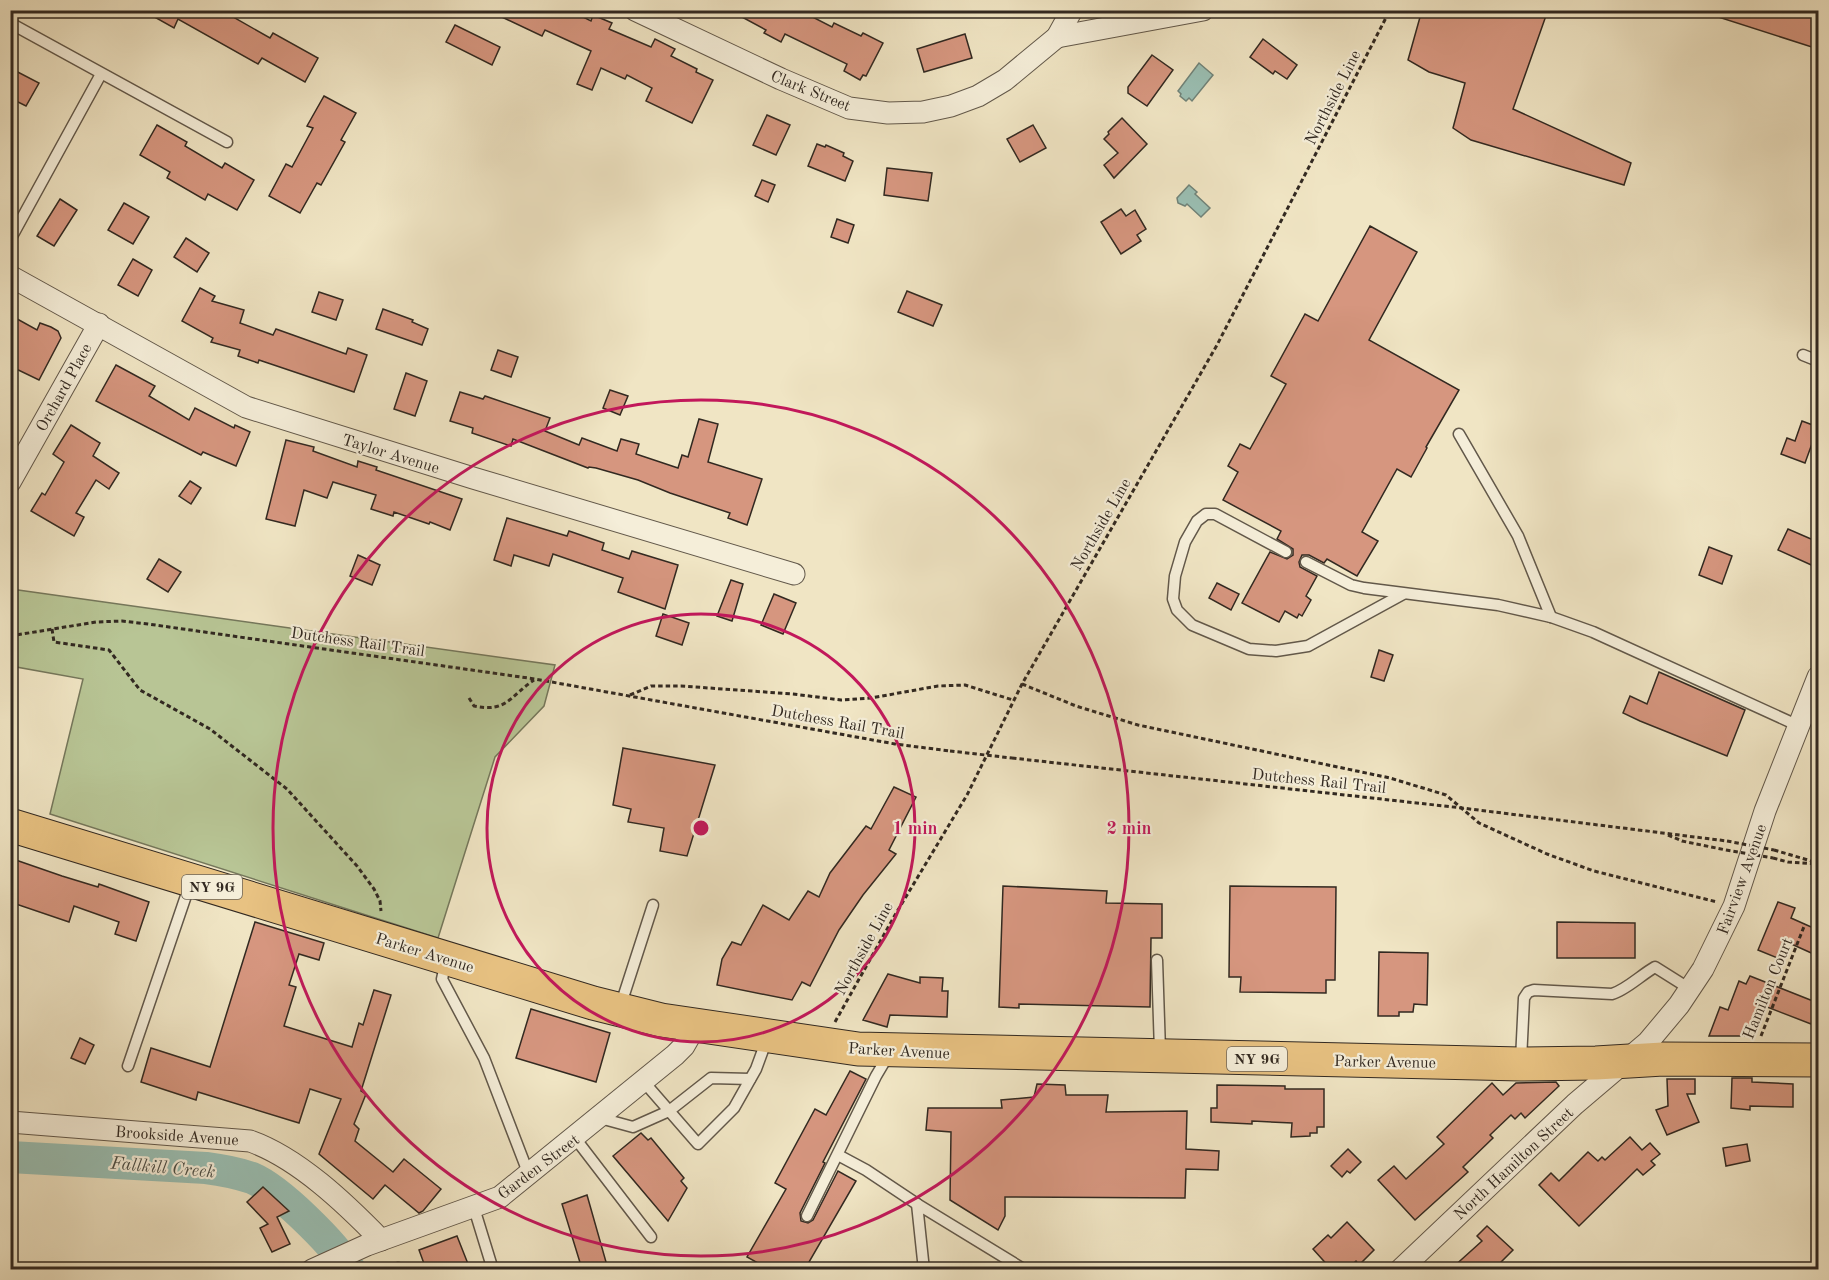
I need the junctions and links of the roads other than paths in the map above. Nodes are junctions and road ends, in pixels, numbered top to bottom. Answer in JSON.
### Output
{"nodes":[{"id":1,"x":635,"y":10,"type":"edge"},
{"id":2,"x":1072,"y":10,"type":"edge"},
{"id":3,"x":1203,"y":10,"type":"edge"},
{"id":4,"x":10,"y":23,"type":"edge"},
{"id":5,"x":1056,"y":37,"type":"junction"},
{"id":6,"x":101,"y":74,"type":"junction"},
{"id":7,"x":227,"y":142,"type":"dead end"},
{"id":8,"x":10,"y":240,"type":"edge"},
{"id":9,"x":10,"y":276,"type":"edge"},
{"id":10,"x":99,"y":324,"type":"junction"},
{"id":11,"x":1803,"y":355,"type":"dead end"},
{"id":12,"x":1818,"y":361,"type":"edge"},
{"id":13,"x":1459,"y":434,"type":"dead end"},
{"id":14,"x":10,"y":482,"type":"edge"},
{"id":15,"x":1286,"y":552,"type":"dead end"},
{"id":16,"x":1306,"y":561,"type":"dead end"},
{"id":17,"x":794,"y":574,"type":"dead end"},
{"id":18,"x":1403,"y":594,"type":"junction"},
{"id":19,"x":1551,"y":617,"type":"junction"},
{"id":20,"x":1818,"y":678,"type":"edge"},
{"id":21,"x":1799,"y":726,"type":"junction"},
{"id":22,"x":10,"y":825,"type":"edge"},
{"id":23,"x":191,"y":880,"type":"junction"},
{"id":24,"x":653,"y":905,"type":"dead end"},
{"id":25,"x":447,"y":958,"type":"junction"},
{"id":26,"x":1157,"y":960,"type":"dead end"},
{"id":27,"x":1690,"y":989,"type":"junction"},
{"id":28,"x":619,"y":1010,"type":"junction"},
{"id":29,"x":696,"y":1025,"type":"junction"},
{"id":30,"x":768,"y":1036,"type":"junction"},
{"id":31,"x":891,"y":1052,"type":"junction"},
{"id":32,"x":1160,"y":1057,"type":"junction"},
{"id":33,"x":1628,"y":1060,"type":"junction"},
{"id":34,"x":1818,"y":1060,"type":"edge"},
{"id":35,"x":1521,"y":1064,"type":"junction"},
{"id":36,"x":128,"y":1066,"type":"dead end"},
{"id":37,"x":750,"y":1079,"type":"junction"},
{"id":38,"x":644,"y":1082,"type":"junction"},
{"id":39,"x":669,"y":1111,"type":"junction"},
{"id":40,"x":600,"y":1118,"type":"junction"},
{"id":41,"x":10,"y":1122,"type":"edge"},
{"id":42,"x":575,"y":1138,"type":"junction"},
{"id":43,"x":838,"y":1155,"type":"junction"},
{"id":44,"x":529,"y":1176,"type":"junction"},
{"id":45,"x":917,"y":1204,"type":"junction"},
{"id":46,"x":474,"y":1208,"type":"junction"},
{"id":47,"x":807,"y":1216,"type":"dead end"},
{"id":48,"x":651,"y":1237,"type":"dead end"},
{"id":49,"x":381,"y":1240,"type":"junction"},
{"id":50,"x":312,"y":1269,"type":"edge"},
{"id":51,"x":493,"y":1269,"type":"edge"},
{"id":52,"x":924,"y":1269,"type":"edge"},
{"id":53,"x":1025,"y":1269,"type":"edge"},
{"id":54,"x":1400,"y":1269,"type":"edge"}],
"edges":[{"from":1,"to":5,"type":"street","name":"Clark Street"},
{"from":2,"to":5,"type":"street","name":"Clark Street"},
{"from":3,"to":5,"type":"street"},
{"from":4,"to":6,"type":"lane"},
{"from":6,"to":7,"type":"lane"},
{"from":6,"to":8,"type":"lane"},
{"from":9,"to":10,"type":"street","name":"Taylor Avenue"},
{"from":10,"to":14,"type":"street","name":"Orchard Place"},
{"from":10,"to":17,"type":"street","name":"Taylor Avenue"},
{"from":11,"to":12,"type":"lane"},
{"from":13,"to":19,"type":"lane"},
{"from":15,"to":18,"type":"lane"},
{"from":16,"to":18,"type":"lane"},
{"from":18,"to":19,"type":"lane"},
{"from":19,"to":21,"type":"lane"},
{"from":20,"to":21,"type":"street","name":"Fairview Avenue"},
{"from":21,"to":27,"type":"street","name":"Fairview Avenue"},
{"from":22,"to":23,"type":"main road","name":"Parker Avenue","number":"NY 9G"},
{"from":23,"to":25,"type":"main road","name":"Parker Avenue","number":"NY 9G"},
{"from":23,"to":36,"type":"lane"},
{"from":24,"to":28,"type":"lane"},
{"from":25,"to":28,"type":"main road","name":"Parker Avenue","number":"NY 9G"},
{"from":25,"to":44,"type":"lane"},
{"from":26,"to":32,"type":"lane"},
{"from":27,"to":33,"type":"street","name":"Fairview Avenue"},
{"from":27,"to":35,"type":"lane"},
{"from":28,"to":29,"type":"main road","name":"Parker Avenue","number":"NY 9G"},
{"from":29,"to":30,"type":"main road","name":"Parker Avenue","number":"NY 9G"},
{"from":29,"to":38,"type":"street","name":"Garden Street"},
{"from":30,"to":31,"type":"main road","name":"Parker Avenue","number":"NY 9G"},
{"from":30,"to":37,"type":"lane"},
{"from":31,"to":32,"type":"main road","name":"Parker Avenue","number":"NY 9G"},
{"from":31,"to":43,"type":"lane"},
{"from":32,"to":35,"type":"main road","name":"Parker Avenue","number":"NY 9G"},
{"from":33,"to":34,"type":"main road","name":"Parker Avenue","number":"NY 9G"},
{"from":33,"to":35,"type":"main road","name":"Parker Avenue","number":"NY 9G"},
{"from":33,"to":54,"type":"street","name":"North Hamilton Street"},
{"from":37,"to":39,"type":"lane"},
{"from":37,"to":39,"type":"lane"},
{"from":38,"to":39,"type":"lane"},
{"from":38,"to":40,"type":"street","name":"Garden Street"},
{"from":39,"to":40,"type":"lane"},
{"from":40,"to":42,"type":"street","name":"Garden Street"},
{"from":41,"to":49,"type":"street","name":"Brookside Avenue"},
{"from":42,"to":44,"type":"street","name":"Garden Street"},
{"from":42,"to":48,"type":"lane"},
{"from":43,"to":45,"type":"lane"},
{"from":43,"to":47,"type":"lane"},
{"from":44,"to":46,"type":"street","name":"Garden Street"},
{"from":45,"to":52,"type":"lane"},
{"from":45,"to":53,"type":"lane"},
{"from":46,"to":49,"type":"street","name":"Garden Street"},
{"from":46,"to":51,"type":"lane"},
{"from":49,"to":50,"type":"street","name":"Garden Street"}]}
